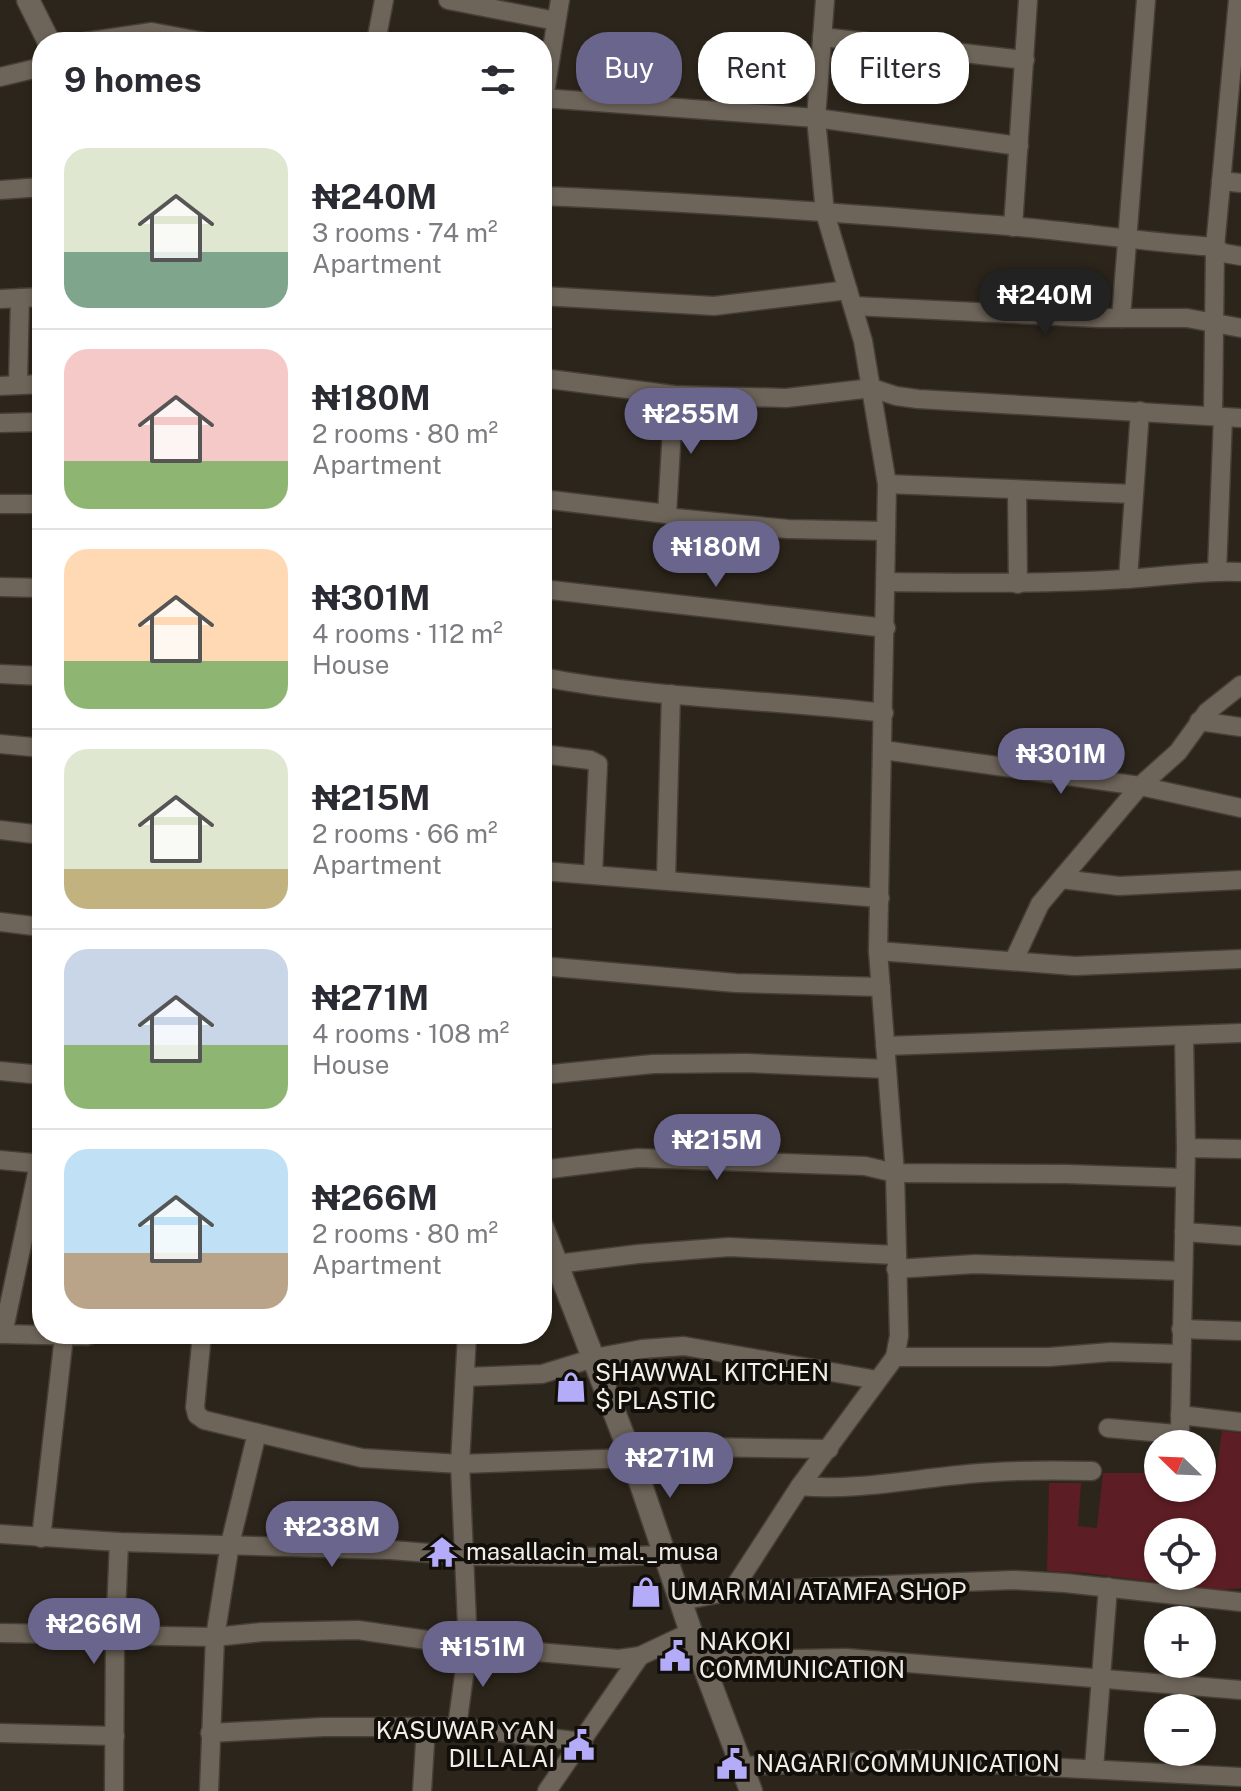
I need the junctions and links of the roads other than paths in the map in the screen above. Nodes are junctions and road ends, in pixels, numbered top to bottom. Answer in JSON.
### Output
{"nodes":[{"id":1,"x":28,"y":0,"type":"edge"},
{"id":2,"x":384,"y":0,"type":"edge"},
{"id":3,"x":448,"y":0,"type":"edge"},
{"id":4,"x":560,"y":0,"type":"edge"},
{"id":5,"x":825,"y":0,"type":"edge"},
{"id":6,"x":1028,"y":0,"type":"edge"},
{"id":7,"x":1146,"y":0,"type":"edge"},
{"id":8,"x":1238,"y":12,"type":"edge"},
{"id":9,"x":556,"y":21,"type":"junction"},
{"id":10,"x":44,"y":32,"type":"edge"},
{"id":11,"x":378,"y":32,"type":"edge"},
{"id":12,"x":822,"y":37,"type":"junction"},
{"id":13,"x":552,"y":45,"type":"edge"},
{"id":14,"x":1025,"y":60,"type":"junction"},
{"id":15,"x":32,"y":69,"type":"edge"},
{"id":16,"x":0,"y":77,"type":"edge"},
{"id":17,"x":552,"y":99,"type":"edge"},
{"id":18,"x":816,"y":118,"type":"junction"},
{"id":19,"x":1019,"y":146,"type":"junction"},
{"id":20,"x":1221,"y":181,"type":"junction"},
{"id":21,"x":1241,"y":183,"type":"edge"},
{"id":22,"x":32,"y":188,"type":"edge"},
{"id":23,"x":0,"y":190,"type":"edge"},
{"id":24,"x":552,"y":197,"type":"edge"},
{"id":25,"x":825,"y":213,"type":"junction"},
{"id":26,"x":1013,"y":227,"type":"junction"},
{"id":27,"x":1126,"y":240,"type":"junction"},
{"id":28,"x":1215,"y":247,"type":"junction"},
{"id":29,"x":1241,"y":256,"type":"edge"},
{"id":30,"x":32,"y":297,"type":"edge"},
{"id":31,"x":552,"y":297,"type":"edge"},
{"id":32,"x":20,"y":298,"type":"junction"},
{"id":33,"x":850,"y":298,"type":"junction"},
{"id":34,"x":0,"y":299,"type":"edge"},
{"id":35,"x":1121,"y":318,"type":"junction"},
{"id":36,"x":1213,"y":323,"type":"junction"},
{"id":37,"x":1241,"y":328,"type":"edge"},
{"id":38,"x":552,"y":379,"type":"edge"},
{"id":39,"x":32,"y":384,"type":"edge"},
{"id":40,"x":9,"y":385,"type":"edge"},
{"id":41,"x":872,"y":388,"type":"junction"},
{"id":42,"x":674,"y":395,"type":"junction"},
{"id":43,"x":1140,"y":411,"type":"junction"},
{"id":44,"x":1226,"y":417,"type":"edge"},
{"id":45,"x":32,"y":422,"type":"edge"},
{"id":46,"x":0,"y":423,"type":"edge"},
{"id":47,"x":887,"y":484,"type":"junction"},
{"id":48,"x":1017,"y":490,"type":"junction"},
{"id":49,"x":1134,"y":494,"type":"junction"},
{"id":50,"x":552,"y":500,"type":"edge"},
{"id":51,"x":0,"y":504,"type":"edge"},
{"id":52,"x":32,"y":504,"type":"edge"},
{"id":53,"x":667,"y":514,"type":"junction"},
{"id":54,"x":886,"y":531,"type":"junction"},
{"id":55,"x":1217,"y":571,"type":"junction"},
{"id":56,"x":1241,"y":572,"type":"edge"},
{"id":57,"x":1128,"y":579,"type":"junction"},
{"id":58,"x":887,"y":582,"type":"junction"},
{"id":59,"x":1018,"y":584,"type":"junction"},
{"id":60,"x":0,"y":587,"type":"edge"},
{"id":61,"x":32,"y":588,"type":"edge"},
{"id":62,"x":552,"y":590,"type":"edge"},
{"id":63,"x":886,"y":628,"type":"junction"},
{"id":64,"x":0,"y":674,"type":"edge"},
{"id":65,"x":32,"y":676,"type":"edge"},
{"id":66,"x":552,"y":678,"type":"edge"},
{"id":67,"x":1241,"y":685,"type":"edge"},
{"id":68,"x":671,"y":694,"type":"junction"},
{"id":69,"x":884,"y":713,"type":"junction"},
{"id":70,"x":1199,"y":721,"type":"junction"},
{"id":71,"x":1241,"y":727,"type":"edge"},
{"id":72,"x":0,"y":744,"type":"edge"},
{"id":73,"x":32,"y":747,"type":"edge"},
{"id":74,"x":883,"y":750,"type":"junction"},
{"id":75,"x":552,"y":755,"type":"edge"},
{"id":76,"x":1140,"y":786,"type":"junction"},
{"id":77,"x":1241,"y":808,"type":"edge"},
{"id":78,"x":0,"y":830,"type":"edge"},
{"id":79,"x":32,"y":834,"type":"edge"},
{"id":80,"x":552,"y":872,"type":"edge"},
{"id":81,"x":593,"y":874,"type":"junction"},
{"id":82,"x":1061,"y":879,"type":"junction"},
{"id":83,"x":666,"y":880,"type":"junction"},
{"id":84,"x":1241,"y":880,"type":"edge"},
{"id":85,"x":880,"y":898,"type":"junction"},
{"id":86,"x":0,"y":922,"type":"edge"},
{"id":87,"x":32,"y":926,"type":"edge"},
{"id":88,"x":878,"y":951,"type":"junction"},
{"id":89,"x":1241,"y":959,"type":"edge"},
{"id":90,"x":1014,"y":960,"type":"junction"},
{"id":91,"x":552,"y":967,"type":"edge"},
{"id":92,"x":881,"y":987,"type":"junction"},
{"id":93,"x":1241,"y":1033,"type":"edge"},
{"id":94,"x":1184,"y":1036,"type":"junction"},
{"id":95,"x":885,"y":1046,"type":"junction"},
{"id":96,"x":887,"y":1069,"type":"junction"},
{"id":97,"x":0,"y":1071,"type":"edge"},
{"id":98,"x":32,"y":1074,"type":"edge"},
{"id":99,"x":552,"y":1074,"type":"edge"},
{"id":100,"x":1186,"y":1148,"type":"junction"},
{"id":101,"x":1241,"y":1149,"type":"edge"},
{"id":102,"x":0,"y":1160,"type":"edge"},
{"id":103,"x":32,"y":1163,"type":"edge"},
{"id":104,"x":552,"y":1169,"type":"edge"},
{"id":105,"x":895,"y":1173,"type":"junction"},
{"id":106,"x":1185,"y":1178,"type":"junction"},
{"id":107,"x":32,"y":1203,"type":"edge"},
{"id":108,"x":1184,"y":1232,"type":"junction"},
{"id":109,"x":1241,"y":1236,"type":"edge"},
{"id":110,"x":552,"y":1251,"type":"edge"},
{"id":111,"x":895,"y":1262,"type":"junction"},
{"id":112,"x":557,"y":1264,"type":"junction"},
{"id":113,"x":1183,"y":1271,"type":"junction"},
{"id":114,"x":1181,"y":1329,"type":"junction"},
{"id":115,"x":1241,"y":1331,"type":"edge"},
{"id":116,"x":2,"y":1334,"type":"edge"},
{"id":117,"x":32,"y":1335,"type":"edge"},
{"id":118,"x":63,"y":1344,"type":"edge"},
{"id":119,"x":201,"y":1344,"type":"edge"},
{"id":120,"x":467,"y":1344,"type":"edge"},
{"id":121,"x":1180,"y":1354,"type":"junction"},
{"id":122,"x":895,"y":1357,"type":"junction"},
{"id":123,"x":594,"y":1358,"type":"junction"},
{"id":124,"x":465,"y":1377,"type":"junction"},
{"id":125,"x":877,"y":1380,"type":"junction"},
{"id":126,"x":1180,"y":1415,"type":"junction"},
{"id":127,"x":1241,"y":1422,"type":"edge"},
{"id":128,"x":1108,"y":1428,"type":"dead end"},
{"id":129,"x":257,"y":1433,"type":"junction"},
{"id":130,"x":829,"y":1449,"type":"junction"},
{"id":131,"x":632,"y":1458,"type":"junction"},
{"id":132,"x":460,"y":1464,"type":"junction"},
{"id":133,"x":1092,"y":1471,"type":"dead end"},
{"id":134,"x":800,"y":1486,"type":"junction"},
{"id":135,"x":0,"y":1534,"type":"edge"},
{"id":136,"x":41,"y":1538,"type":"junction"},
{"id":137,"x":119,"y":1542,"type":"junction"},
{"id":138,"x":230,"y":1544,"type":"junction"},
{"id":139,"x":665,"y":1555,"type":"junction"},
{"id":140,"x":466,"y":1556,"type":"junction"},
{"id":141,"x":1108,"y":1587,"type":"junction"},
{"id":142,"x":732,"y":1591,"type":"junction"},
{"id":143,"x":681,"y":1601,"type":"junction"},
{"id":144,"x":1241,"y":1602,"type":"edge"},
{"id":145,"x":691,"y":1632,"type":"junction"},
{"id":146,"x":0,"y":1633,"type":"edge"},
{"id":147,"x":115,"y":1637,"type":"junction"},
{"id":148,"x":215,"y":1637,"type":"junction"},
{"id":149,"x":468,"y":1646,"type":"junction"},
{"id":150,"x":640,"y":1656,"type":"junction"},
{"id":151,"x":702,"y":1661,"type":"junction"},
{"id":152,"x":1100,"y":1679,"type":"junction"},
{"id":153,"x":1241,"y":1690,"type":"edge"},
{"id":154,"x":426,"y":1727,"type":"junction"},
{"id":155,"x":457,"y":1727,"type":"junction"},
{"id":156,"x":0,"y":1733,"type":"edge"},
{"id":157,"x":210,"y":1733,"type":"junction"},
{"id":158,"x":115,"y":1736,"type":"junction"},
{"id":159,"x":583,"y":1742,"type":"junction"},
{"id":160,"x":742,"y":1766,"type":"junction"},
{"id":161,"x":1094,"y":1768,"type":"junction"},
{"id":162,"x":1241,"y":1777,"type":"edge"},
{"id":163,"x":1172,"y":1782,"type":"edge"},
{"id":164,"x":114,"y":1791,"type":"edge"},
{"id":165,"x":209,"y":1791,"type":"edge"},
{"id":166,"x":422,"y":1791,"type":"edge"},
{"id":167,"x":547,"y":1791,"type":"edge"},
{"id":168,"x":751,"y":1791,"type":"edge"}],
"edges":[{"from":1,"to":10,"type":"street"},
{"from":2,"to":11,"type":"street"},
{"from":3,"to":9,"type":"street"},
{"from":4,"to":9,"type":"street"},
{"from":5,"to":12,"type":"street"},
{"from":6,"to":14,"type":"street"},
{"from":7,"to":27,"type":"street"},
{"from":8,"to":20,"type":"street"},
{"from":9,"to":13,"type":"street"},
{"from":12,"to":14,"type":"street"},
{"from":12,"to":18,"type":"street"},
{"from":14,"to":19,"type":"street"},
{"from":15,"to":16,"type":"street"},
{"from":17,"to":18,"type":"street"},
{"from":18,"to":19,"type":"street"},
{"from":18,"to":25,"type":"street"},
{"from":19,"to":26,"type":"street"},
{"from":20,"to":21,"type":"street"},
{"from":20,"to":28,"type":"street"},
{"from":22,"to":23,"type":"street"},
{"from":24,"to":25,"type":"street"},
{"from":25,"to":26,"type":"street"},
{"from":25,"to":33,"type":"street"},
{"from":26,"to":27,"type":"street"},
{"from":27,"to":28,"type":"street"},
{"from":27,"to":35,"type":"street"},
{"from":28,"to":29,"type":"street"},
{"from":28,"to":36,"type":"street"},
{"from":30,"to":32,"type":"street"},
{"from":31,"to":33,"type":"street"},
{"from":32,"to":34,"type":"street"},
{"from":32,"to":40,"type":"street"},
{"from":33,"to":35,"type":"street"},
{"from":33,"to":41,"type":"street"},
{"from":35,"to":36,"type":"street"},
{"from":36,"to":37,"type":"street"},
{"from":36,"to":44,"type":"street"},
{"from":38,"to":42,"type":"street"},
{"from":39,"to":40,"type":"street"},
{"from":41,"to":42,"type":"street"},
{"from":41,"to":43,"type":"street"},
{"from":41,"to":47,"type":"street"},
{"from":42,"to":53,"type":"street"},
{"from":43,"to":44,"type":"street"},
{"from":43,"to":49,"type":"street"},
{"from":44,"to":55,"type":"street"},
{"from":45,"to":46,"type":"street"},
{"from":47,"to":48,"type":"street"},
{"from":47,"to":54,"type":"street"},
{"from":48,"to":49,"type":"street"},
{"from":48,"to":59,"type":"street"},
{"from":49,"to":57,"type":"street"},
{"from":50,"to":53,"type":"street"},
{"from":51,"to":52,"type":"street"},
{"from":53,"to":54,"type":"street"},
{"from":54,"to":58,"type":"street"},
{"from":55,"to":56,"type":"street"},
{"from":55,"to":57,"type":"street"},
{"from":57,"to":59,"type":"street"},
{"from":58,"to":59,"type":"street"},
{"from":58,"to":63,"type":"street"},
{"from":60,"to":61,"type":"street"},
{"from":62,"to":63,"type":"street"},
{"from":63,"to":69,"type":"street"},
{"from":64,"to":65,"type":"street"},
{"from":66,"to":68,"type":"street"},
{"from":67,"to":70,"type":"street"},
{"from":68,"to":69,"type":"street"},
{"from":68,"to":83,"type":"street"},
{"from":69,"to":74,"type":"street"},
{"from":70,"to":71,"type":"street"},
{"from":70,"to":76,"type":"street"},
{"from":72,"to":73,"type":"street"},
{"from":74,"to":76,"type":"street"},
{"from":74,"to":85,"type":"street"},
{"from":75,"to":81,"type":"street"},
{"from":76,"to":77,"type":"street"},
{"from":76,"to":82,"type":"street"},
{"from":78,"to":79,"type":"street"},
{"from":80,"to":81,"type":"street"},
{"from":81,"to":83,"type":"street"},
{"from":82,"to":84,"type":"street"},
{"from":82,"to":90,"type":"street"},
{"from":83,"to":85,"type":"street"},
{"from":85,"to":88,"type":"street"},
{"from":86,"to":87,"type":"street"},
{"from":88,"to":90,"type":"street"},
{"from":88,"to":92,"type":"street"},
{"from":89,"to":90,"type":"street"},
{"from":91,"to":92,"type":"street"},
{"from":92,"to":95,"type":"street"},
{"from":93,"to":94,"type":"street"},
{"from":94,"to":95,"type":"street"},
{"from":94,"to":100,"type":"street"},
{"from":95,"to":96,"type":"street"},
{"from":96,"to":99,"type":"street"},
{"from":96,"to":105,"type":"street"},
{"from":97,"to":98,"type":"street"},
{"from":100,"to":101,"type":"street"},
{"from":100,"to":106,"type":"street"},
{"from":102,"to":103,"type":"street"},
{"from":104,"to":105,"type":"street"},
{"from":105,"to":106,"type":"street"},
{"from":105,"to":111,"type":"street"},
{"from":106,"to":108,"type":"street"},
{"from":107,"to":116,"type":"street"},
{"from":108,"to":109,"type":"street"},
{"from":108,"to":113,"type":"street"},
{"from":110,"to":112,"type":"street"},
{"from":111,"to":112,"type":"street"},
{"from":111,"to":113,"type":"street"},
{"from":111,"to":122,"type":"street"},
{"from":112,"to":123,"type":"street"},
{"from":113,"to":114,"type":"street"},
{"from":114,"to":115,"type":"street"},
{"from":114,"to":121,"type":"street"},
{"from":116,"to":117,"type":"street"},
{"from":118,"to":136,"type":"street"},
{"from":119,"to":129,"type":"street"},
{"from":120,"to":124,"type":"street"},
{"from":121,"to":122,"type":"street"},
{"from":121,"to":126,"type":"street"},
{"from":122,"to":125,"type":"street"},
{"from":123,"to":124,"type":"street"},
{"from":123,"to":125,"type":"street"},
{"from":123,"to":131,"type":"street"},
{"from":124,"to":132,"type":"street"},
{"from":125,"to":130,"type":"street"},
{"from":126,"to":127,"type":"street"},
{"from":126,"to":128,"type":"street"},
{"from":129,"to":132,"type":"street"},
{"from":129,"to":138,"type":"street"},
{"from":130,"to":131,"type":"street"},
{"from":130,"to":134,"type":"street"},
{"from":131,"to":132,"type":"street"},
{"from":131,"to":139,"type":"street"},
{"from":132,"to":140,"type":"street"},
{"from":133,"to":134,"type":"street"},
{"from":134,"to":142,"type":"street"},
{"from":135,"to":136,"type":"street"},
{"from":136,"to":137,"type":"street"},
{"from":137,"to":138,"type":"street"},
{"from":137,"to":147,"type":"street"},
{"from":138,"to":140,"type":"street"},
{"from":138,"to":148,"type":"street"},
{"from":139,"to":140,"type":"street"},
{"from":139,"to":143,"type":"street"},
{"from":140,"to":149,"type":"street"},
{"from":141,"to":142,"type":"street"},
{"from":141,"to":144,"type":"street"},
{"from":141,"to":152,"type":"street"},
{"from":142,"to":143,"type":"street"},
{"from":143,"to":145,"type":"street"},
{"from":145,"to":150,"type":"street"},
{"from":145,"to":151,"type":"street"},
{"from":146,"to":147,"type":"street"},
{"from":147,"to":148,"type":"street"},
{"from":147,"to":158,"type":"street"},
{"from":148,"to":149,"type":"street"},
{"from":148,"to":157,"type":"street"},
{"from":149,"to":150,"type":"street"},
{"from":149,"to":155,"type":"street"},
{"from":150,"to":159,"type":"street"},
{"from":151,"to":152,"type":"street"},
{"from":151,"to":160,"type":"street"},
{"from":152,"to":153,"type":"street"},
{"from":152,"to":161,"type":"street"},
{"from":154,"to":155,"type":"street"},
{"from":154,"to":157,"type":"street"},
{"from":154,"to":166,"type":"street"},
{"from":155,"to":159,"type":"street"},
{"from":156,"to":158,"type":"street"},
{"from":157,"to":165,"type":"street"},
{"from":158,"to":164,"type":"street"},
{"from":159,"to":167,"type":"street"},
{"from":160,"to":161,"type":"street"},
{"from":160,"to":168,"type":"street"},
{"from":161,"to":163,"type":"street"},
{"from":162,"to":163,"type":"street"}]}
